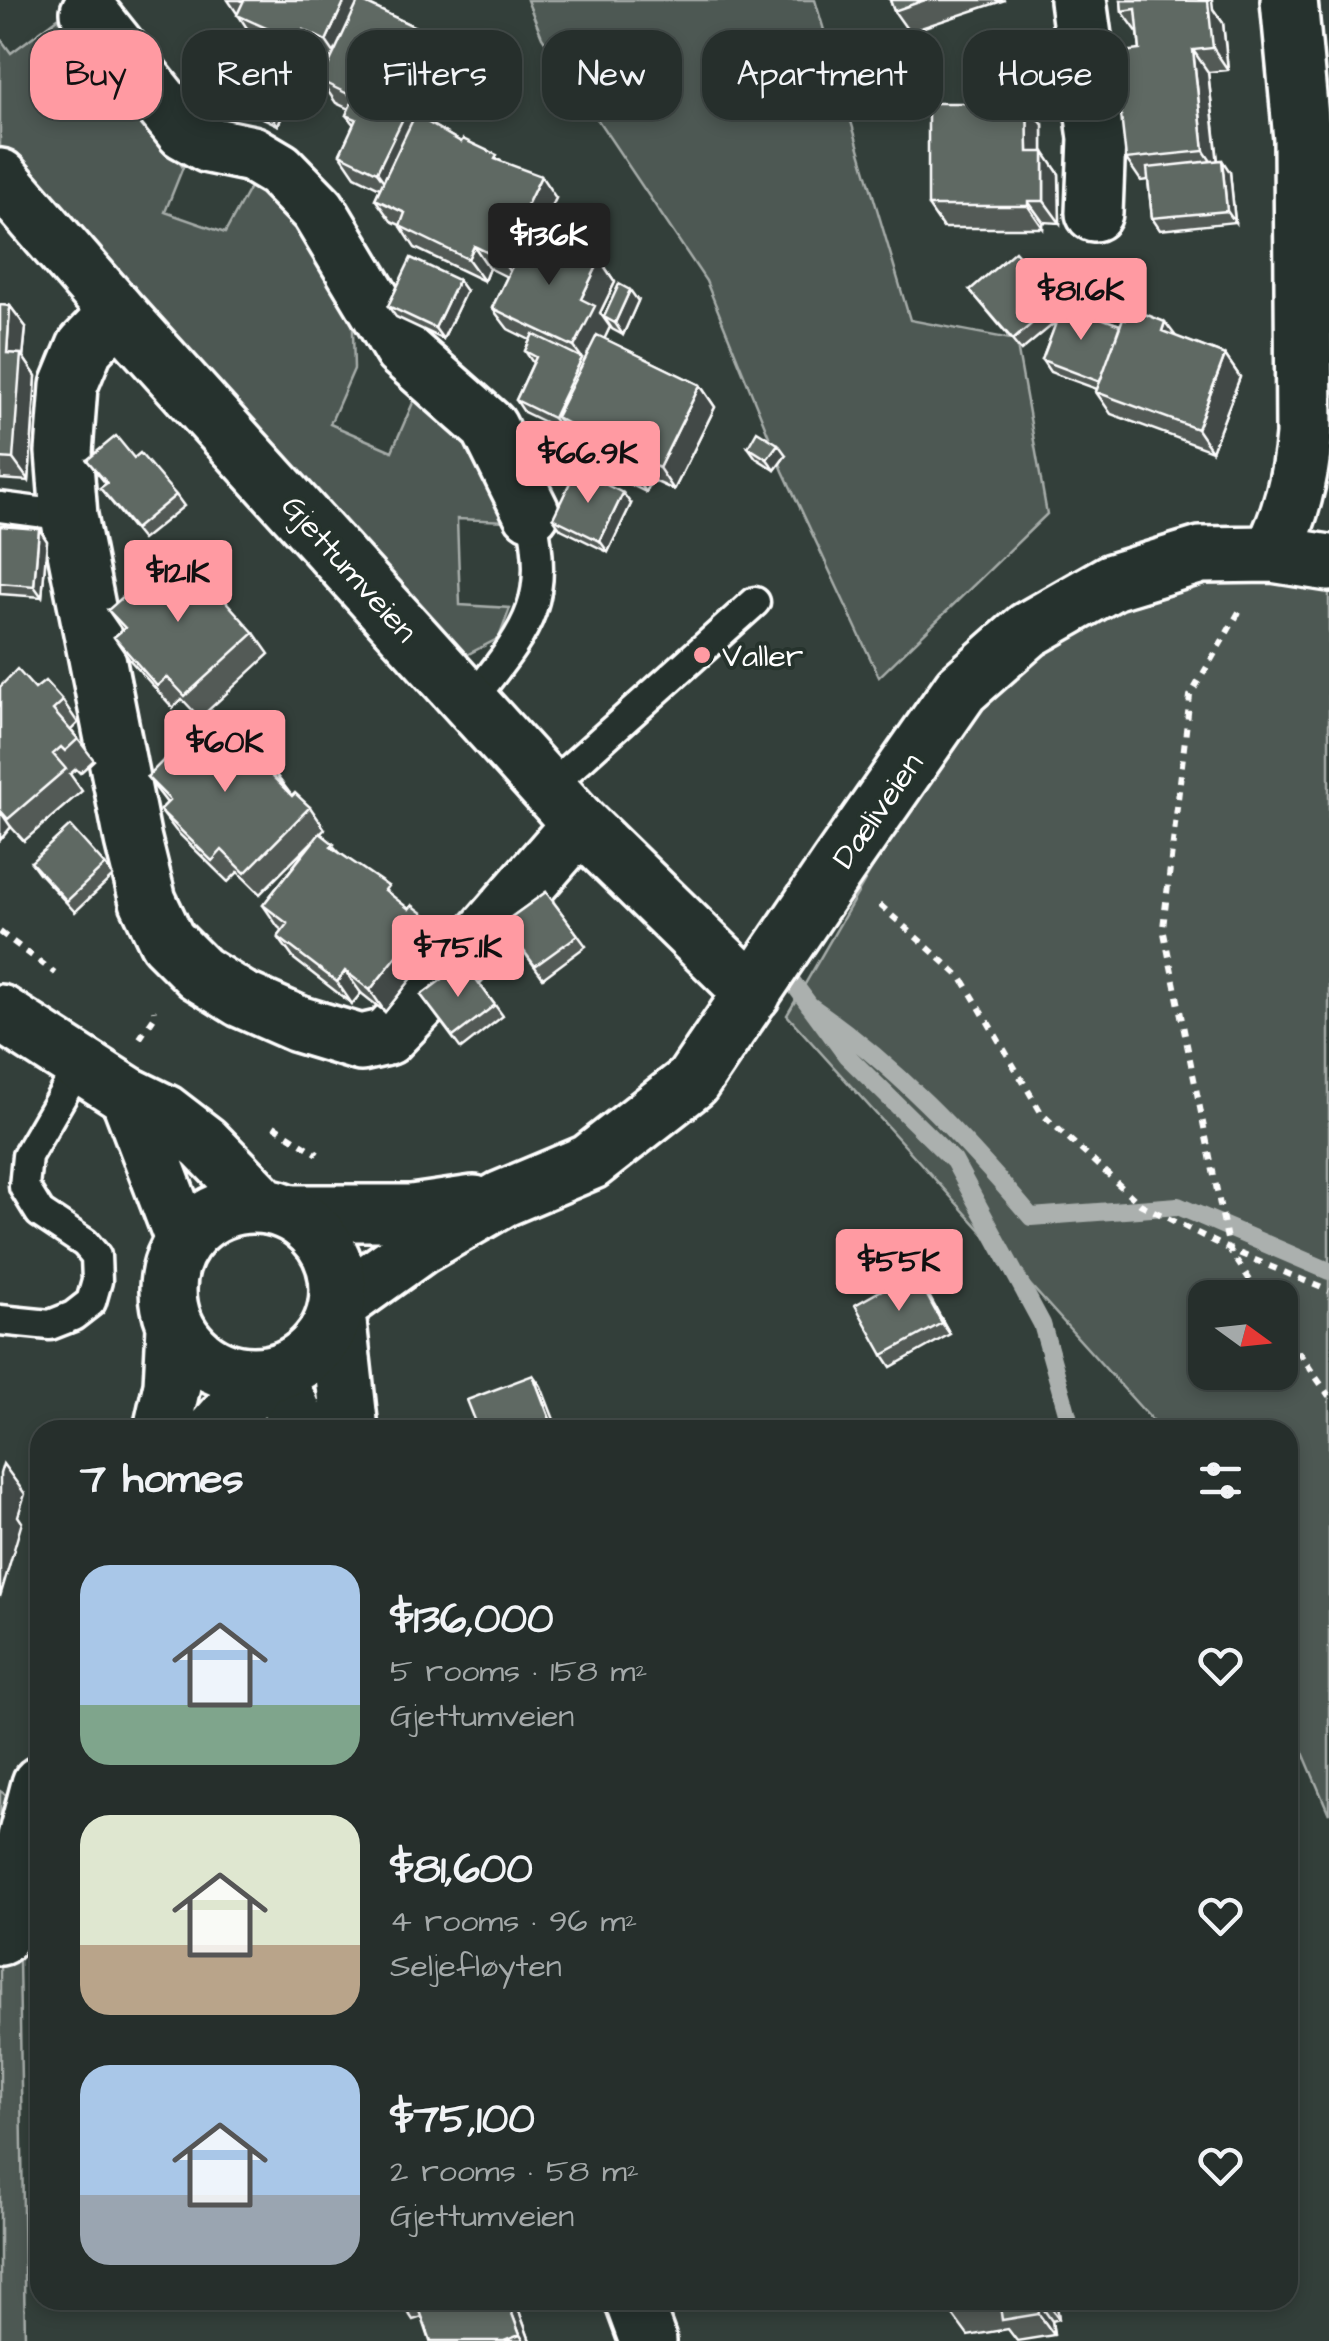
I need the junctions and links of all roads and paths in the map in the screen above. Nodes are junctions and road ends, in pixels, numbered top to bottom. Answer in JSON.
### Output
{"nodes":[{"id":1,"x":1078,"y":0,"type":"edge"},
{"id":2,"x":1288,"y":0,"type":"edge"},
{"id":3,"x":85,"y":6,"type":"edge"},
{"id":4,"x":0,"y":177,"type":"edge"},
{"id":5,"x":1094,"y":213,"type":"dead end"},
{"id":6,"x":1317,"y":236,"type":"edge"},
{"id":7,"x":118,"y":313,"type":"junction"},
{"id":8,"x":0,"y":507,"type":"edge"},
{"id":9,"x":531,"y":512,"type":"joint"},
{"id":10,"x":69,"y":516,"type":"junction"},
{"id":11,"x":1272,"y":554,"type":"junction"},
{"id":12,"x":1329,"y":563,"type":"edge"},
{"id":13,"x":756,"y":602,"type":"dead end"},
{"id":14,"x":471,"y":701,"type":"junction"},
{"id":15,"x":564,"y":806,"type":"junction"},
{"id":16,"x":836,"y":867,"type":"junction"},
{"id":17,"x":753,"y":994,"type":"junction"},
{"id":18,"x":0,"y":1013,"type":"edge"},
{"id":19,"x":82,"y":1064,"type":"junction"},
{"id":20,"x":128,"y":1095,"type":"junction"},
{"id":21,"x":502,"y":1199,"type":"junction"},
{"id":22,"x":277,"y":1208,"type":"junction"},
{"id":23,"x":184,"y":1240,"type":"junction"},
{"id":24,"x":1229,"y":1249,"type":"junction"},
{"id":25,"x":1250,"y":1280,"type":"edge"},
{"id":26,"x":1329,"y":1291,"type":"edge"},
{"id":27,"x":337,"y":1309,"type":"junction"},
{"id":28,"x":0,"y":1320,"type":"edge"},
{"id":29,"x":176,"y":1327,"type":"junction"},
{"id":30,"x":1298,"y":1351,"type":"edge"},
{"id":31,"x":265,"y":1375,"type":"junction"},
{"id":32,"x":1329,"y":1396,"type":"edge"},
{"id":33,"x":164,"y":1420,"type":"edge"},
{"id":34,"x":224,"y":1420,"type":"edge"},
{"id":35,"x":297,"y":1420,"type":"edge"},
{"id":36,"x":348,"y":1420,"type":"edge"},
{"id":37,"x":30,"y":1822,"type":"edge"},
{"id":38,"x":0,"y":1937,"type":"edge"},
{"id":39,"x":637,"y":2310,"type":"edge"},
{"id":40,"x":648,"y":2341,"type":"edge"}],
"edges":[{"from":1,"to":5,"type":"street"},
{"from":2,"to":6,"type":"street"},
{"from":3,"to":9,"type":"street"},
{"from":4,"to":7,"type":"street","name":"Gjettumveien"},
{"from":6,"to":11,"type":"street"},
{"from":7,"to":10,"type":"street"},
{"from":7,"to":14,"type":"street","name":"Gjettumveien"},
{"from":8,"to":10,"type":"lane"},
{"from":9,"to":14,"type":"lane"},
{"from":10,"to":15,"type":"street"},
{"from":11,"to":12,"type":"street","name":"Dæliveien"},
{"from":11,"to":16,"type":"street","name":"Dæliveien"},
{"from":11,"to":24,"type":"path"},
{"from":13,"to":15,"type":"lane"},
{"from":14,"to":15,"type":"street","name":"Gjettumveien"},
{"from":15,"to":17,"type":"street","name":"Gjettumveien"},
{"from":16,"to":17,"type":"street","name":"Dæliveien"},
{"from":16,"to":24,"type":"path"},
{"from":17,"to":21,"type":"street","name":"Dæliveien"},
{"from":18,"to":19,"type":"street"},
{"from":19,"to":20,"type":"street"},
{"from":19,"to":28,"type":"lane"},
{"from":20,"to":22,"type":"street"},
{"from":20,"to":23,"type":"street"},
{"from":21,"to":22,"type":"street","name":"Dæliveien"},
{"from":21,"to":27,"type":"street","name":"Dæliveien"},
{"from":22,"to":23,"type":"street"},
{"from":22,"to":27,"type":"street"},
{"from":23,"to":29,"type":"street"},
{"from":24,"to":25,"type":"path"},
{"from":24,"to":26,"type":"path"},
{"from":27,"to":31,"type":"street"},
{"from":27,"to":36,"type":"street"},
{"from":29,"to":31,"type":"street"},
{"from":29,"to":33,"type":"street"},
{"from":30,"to":32,"type":"path"},
{"from":31,"to":34,"type":"street"},
{"from":31,"to":35,"type":"street"},
{"from":37,"to":38,"type":"street"},
{"from":39,"to":40,"type":"street"}]}
